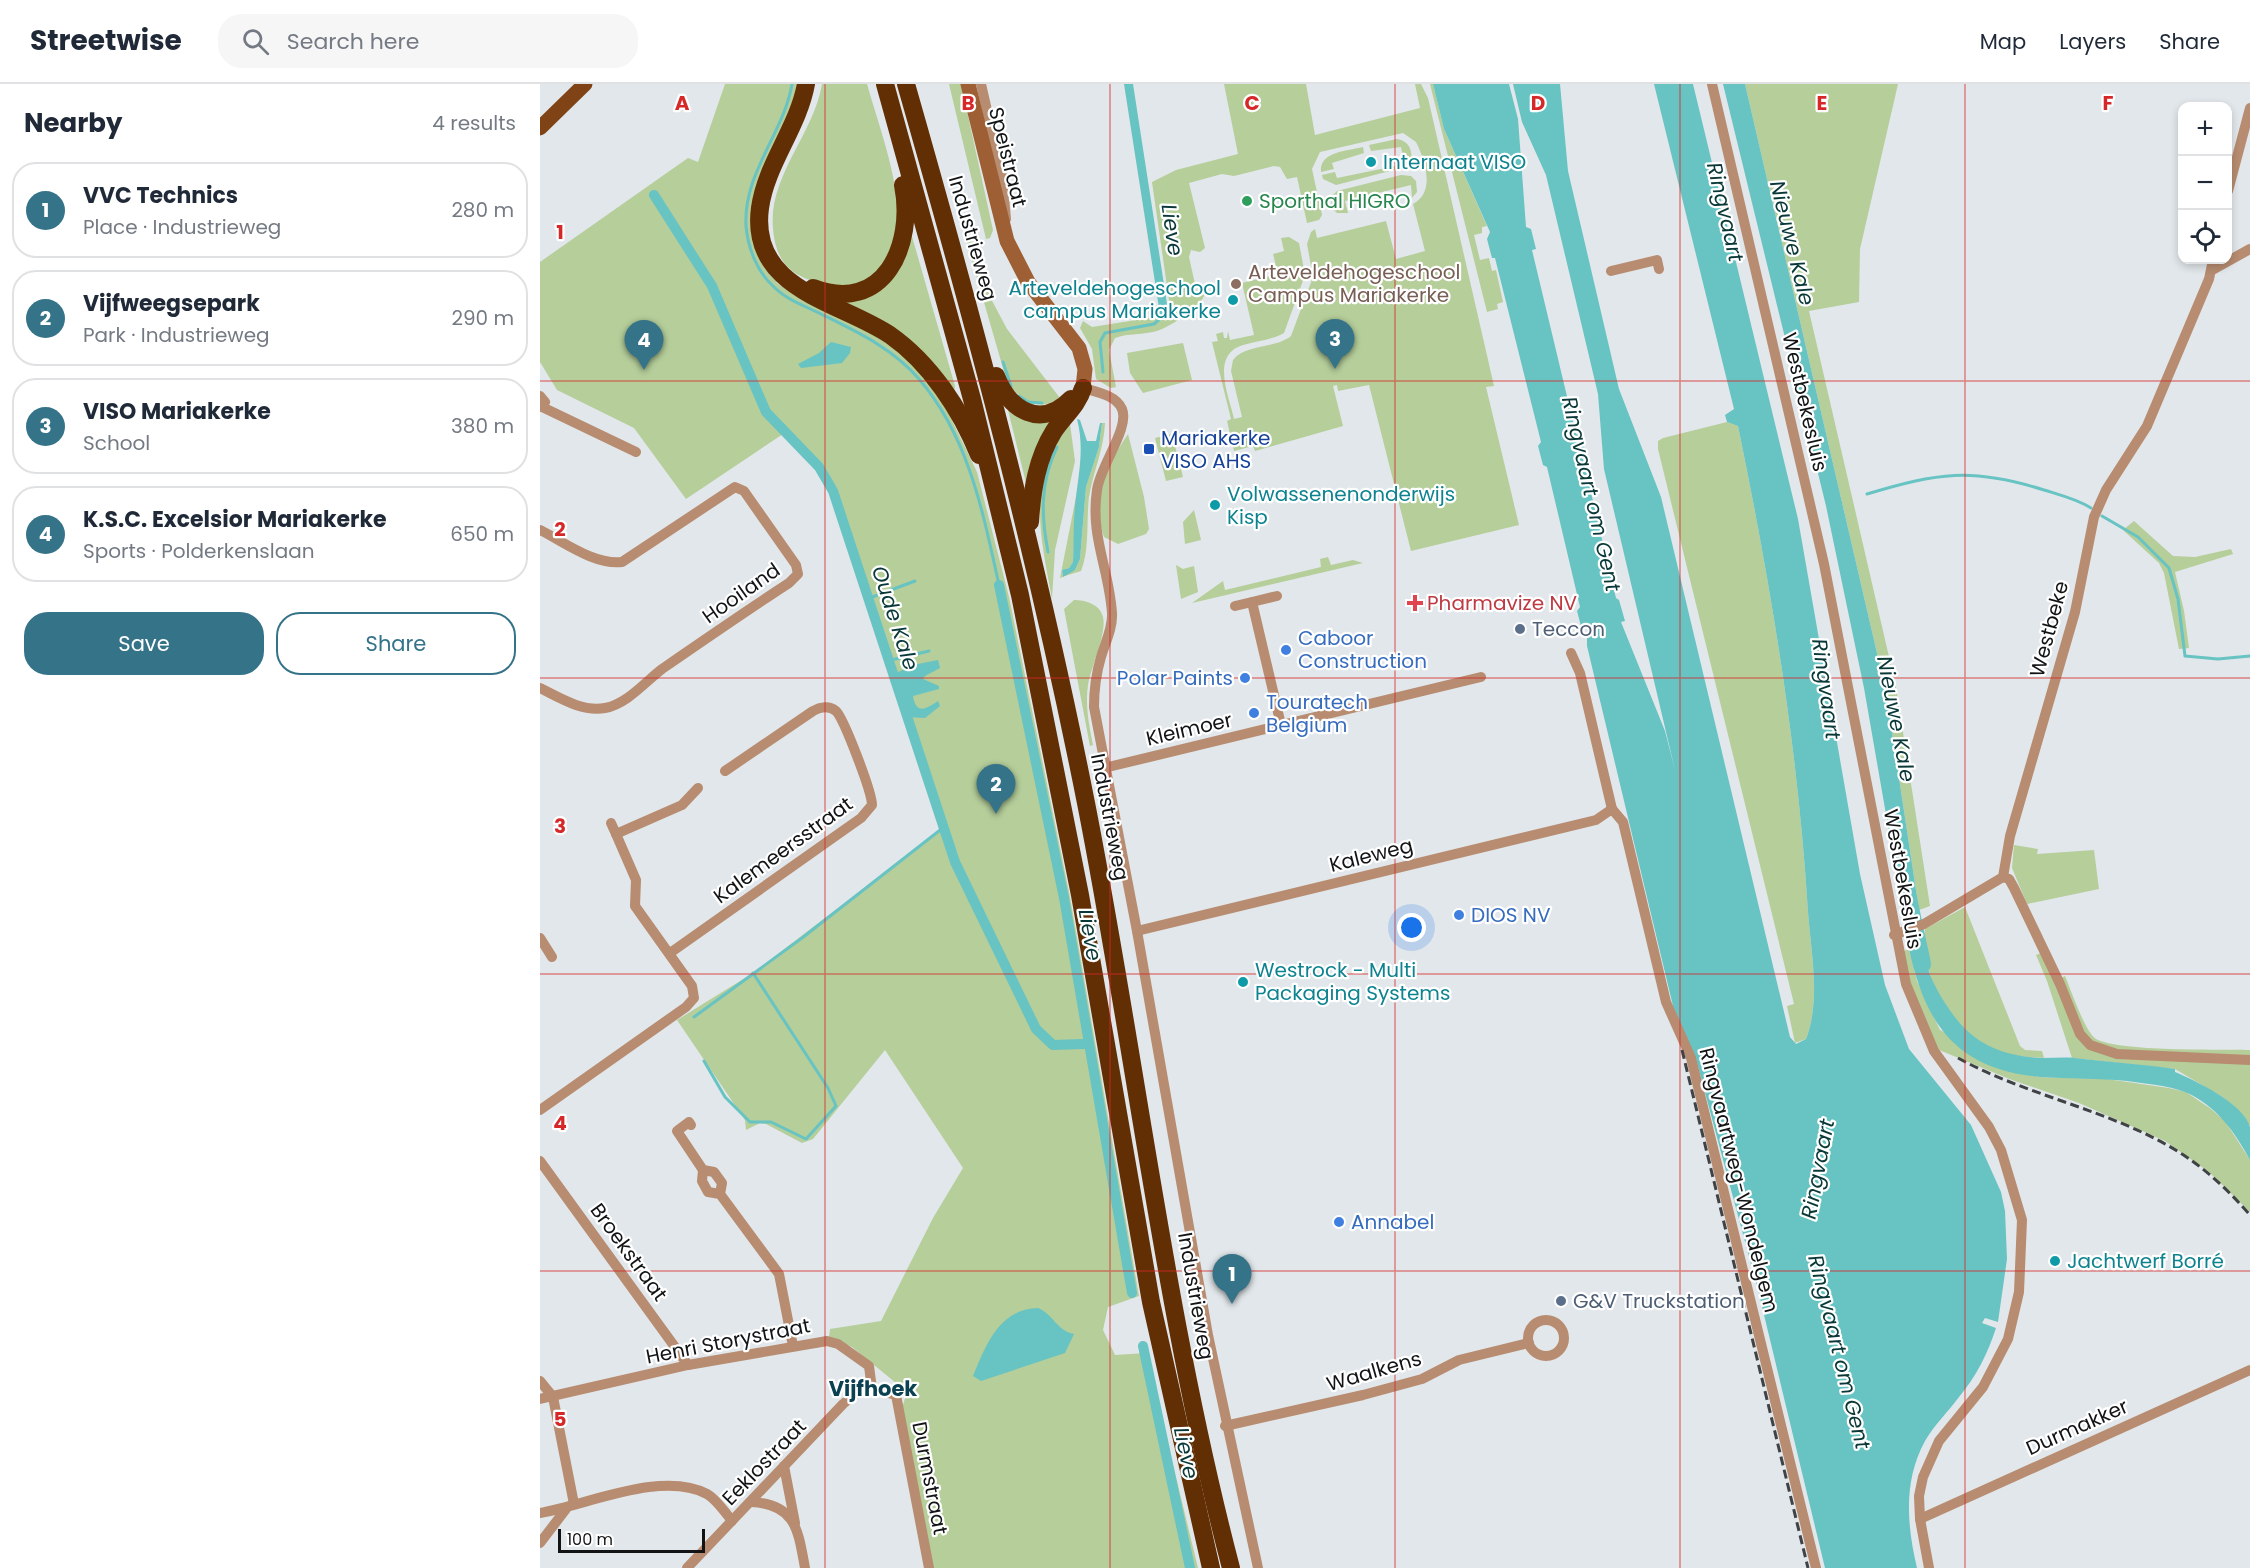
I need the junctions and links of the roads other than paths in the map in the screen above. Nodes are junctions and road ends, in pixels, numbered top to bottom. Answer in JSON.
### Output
{"nodes":[{"id":1,"x":585,"y":84,"type":"edge"},
{"id":2,"x":806,"y":84,"type":"edge"},
{"id":3,"x":814,"y":84,"type":"edge"},
{"id":4,"x":885,"y":84,"type":"edge"},
{"id":5,"x":906,"y":84,"type":"edge"},
{"id":6,"x":968,"y":84,"type":"edge"},
{"id":7,"x":981,"y":84,"type":"edge"},
{"id":8,"x":1712,"y":84,"type":"edge"},
{"id":9,"x":2250,"y":108,"type":"edge"},
{"id":10,"x":540,"y":128,"type":"edge"},
{"id":11,"x":901,"y":142,"type":"junction"},
{"id":12,"x":2232,"y":176,"type":"edge"},
{"id":13,"x":1007,"y":241,"type":"junction"},
{"id":14,"x":2250,"y":249,"type":"edge"},
{"id":15,"x":1653,"y":261,"type":"dead end"},
{"id":16,"x":2213,"y":265,"type":"edge"},
{"id":17,"x":1611,"y":271,"type":"dead end"},
{"id":18,"x":978,"y":340,"type":"junction"},
{"id":19,"x":1083,"y":388,"type":"junction"},
{"id":20,"x":540,"y":396,"type":"edge"},
{"id":21,"x":540,"y":407,"type":"edge"},
{"id":22,"x":636,"y":452,"type":"dead end"},
{"id":23,"x":996,"y":492,"type":"junction"},
{"id":24,"x":540,"y":530,"type":"edge"},
{"id":25,"x":1029,"y":538,"type":"junction"},
{"id":26,"x":1277,"y":596,"type":"dead end"},
{"id":27,"x":1252,"y":602,"type":"junction"},
{"id":28,"x":1235,"y":606,"type":"dead end"},
{"id":29,"x":1571,"y":653,"type":"dead end"},
{"id":30,"x":1481,"y":677,"type":"dead end"},
{"id":31,"x":540,"y":688,"type":"edge"},
{"id":32,"x":1281,"y":725,"type":"junction"},
{"id":33,"x":1104,"y":768,"type":"junction"},
{"id":34,"x":725,"y":771,"type":"dead end"},
{"id":35,"x":698,"y":788,"type":"dead end"},
{"id":36,"x":1612,"y":809,"type":"junction"},
{"id":37,"x":611,"y":823,"type":"dead end"},
{"id":38,"x":616,"y":834,"type":"junction"},
{"id":39,"x":2004,"y":877,"type":"junction"},
{"id":40,"x":1137,"y":931,"type":"junction"},
{"id":41,"x":1898,"y":934,"type":"junction"},
{"id":42,"x":540,"y":938,"type":"edge"},
{"id":43,"x":670,"y":953,"type":"junction"},
{"id":44,"x":552,"y":957,"type":"dead end"},
{"id":45,"x":2250,"y":1060,"type":"edge"},
{"id":46,"x":540,"y":1110,"type":"edge"},
{"id":47,"x":691,"y":1125,"type":"dead end"},
{"id":48,"x":540,"y":1161,"type":"edge"},
{"id":49,"x":704,"y":1170,"type":"junction"},
{"id":50,"x":720,"y":1194,"type":"junction"},
{"id":51,"x":1529,"y":1343,"type":"dead end"},
{"id":52,"x":794,"y":1346,"type":"junction"},
{"id":53,"x":688,"y":1365,"type":"junction"},
{"id":54,"x":2250,"y":1370,"type":"edge"},
{"id":55,"x":540,"y":1381,"type":"edge"},
{"id":56,"x":872,"y":1389,"type":"junction"},
{"id":57,"x":553,"y":1396,"type":"junction"},
{"id":58,"x":540,"y":1399,"type":"edge"},
{"id":59,"x":1225,"y":1426,"type":"junction"},
{"id":60,"x":784,"y":1467,"type":"junction"},
{"id":61,"x":751,"y":1502,"type":"junction"},
{"id":62,"x":570,"y":1507,"type":"junction"},
{"id":63,"x":540,"y":1514,"type":"edge"},
{"id":64,"x":1920,"y":1519,"type":"junction"},
{"id":65,"x":732,"y":1521,"type":"junction"},
{"id":66,"x":795,"y":1523,"type":"junction"},
{"id":67,"x":540,"y":1543,"type":"edge"},
{"id":68,"x":687,"y":1568,"type":"edge"},
{"id":69,"x":805,"y":1568,"type":"edge"},
{"id":70,"x":929,"y":1568,"type":"edge"},
{"id":71,"x":1211,"y":1568,"type":"edge"},
{"id":72,"x":1231,"y":1568,"type":"edge"},
{"id":73,"x":1258,"y":1568,"type":"edge"},
{"id":74,"x":1816,"y":1568,"type":"edge"},
{"id":75,"x":1929,"y":1568,"type":"edge"}],
"edges":[{"from":1,"to":10,"type":"main road"},
{"from":2,"to":23,"type":"highway"},
{"from":3,"to":11,"type":"highway"},
{"from":4,"to":11,"type":"highway"},
{"from":5,"to":18,"type":"highway","name":"Industrieweg"},
{"from":6,"to":13,"type":"street","name":"Speistraat"},
{"from":7,"to":13,"type":"street","name":"Speistraat"},
{"from":8,"to":41,"type":"street","name":"Westbekesluis"},
{"from":9,"to":12,"type":"street"},
{"from":11,"to":23,"type":"highway"},
{"from":13,"to":19,"type":"street","name":"Speistraat"},
{"from":14,"to":16,"type":"street"},
{"from":15,"to":17,"type":"street"},
{"from":16,"to":39,"type":"street","name":"Westbeke"},
{"from":18,"to":19,"type":"highway"},
{"from":18,"to":25,"type":"highway","name":"Industrieweg"},
{"from":19,"to":25,"type":"highway"},
{"from":19,"to":33,"type":"street","name":"Industrieweg"},
{"from":20,"to":21,"type":"street"},
{"from":21,"to":22,"type":"street"},
{"from":23,"to":71,"type":"highway"},
{"from":24,"to":31,"type":"street","name":"Hooiland"},
{"from":25,"to":72,"type":"highway","name":"Industrieweg"},
{"from":26,"to":27,"type":"street"},
{"from":27,"to":28,"type":"street"},
{"from":27,"to":32,"type":"street"},
{"from":29,"to":36,"type":"street","name":"Ringvaartweg-Wondelgem"},
{"from":30,"to":32,"type":"street","name":"Kleimoer"},
{"from":32,"to":33,"type":"street","name":"Kleimoer"},
{"from":33,"to":40,"type":"street","name":"Industrieweg"},
{"from":34,"to":43,"type":"street","name":"Kalemeersstraat"},
{"from":35,"to":38,"type":"street"},
{"from":36,"to":40,"type":"street","name":"Kaleweg"},
{"from":36,"to":74,"type":"street","name":"Ringvaartweg-Wondelgem"},
{"from":37,"to":38,"type":"street"},
{"from":38,"to":43,"type":"street"},
{"from":39,"to":41,"type":"street"},
{"from":39,"to":45,"type":"street"},
{"from":40,"to":59,"type":"street","name":"Industrieweg"},
{"from":41,"to":64,"type":"street","name":"Westbekesluis"},
{"from":42,"to":44,"type":"street"},
{"from":43,"to":46,"type":"street"},
{"from":47,"to":49,"type":"street"},
{"from":48,"to":53,"type":"street","name":"Broekstraat"},
{"from":49,"to":50,"type":"street"},
{"from":49,"to":50,"type":"street"},
{"from":50,"to":52,"type":"street"},
{"from":51,"to":59,"type":"street","name":"Waalkens"},
{"from":52,"to":53,"type":"street","name":"Henri Storystraat"},
{"from":52,"to":56,"type":"street","name":"Henri Storystraat"},
{"from":53,"to":57,"type":"street","name":"Henri Storystraat"},
{"from":54,"to":64,"type":"street","name":"Durmakker"},
{"from":55,"to":57,"type":"street"},
{"from":56,"to":60,"type":"street","name":"Eeklostraat"},
{"from":56,"to":70,"type":"street","name":"Durmstraat"},
{"from":57,"to":58,"type":"street","name":"Henri Storystraat"},
{"from":57,"to":62,"type":"street"},
{"from":59,"to":73,"type":"street","name":"Industrieweg"},
{"from":60,"to":61,"type":"street","name":"Eeklostraat"},
{"from":60,"to":66,"type":"street"},
{"from":61,"to":65,"type":"street","name":"Eeklostraat"},
{"from":61,"to":66,"type":"street"},
{"from":62,"to":63,"type":"street"},
{"from":62,"to":65,"type":"street"},
{"from":62,"to":67,"type":"street"},
{"from":64,"to":75,"type":"street","name":"Westbekesluis"},
{"from":65,"to":68,"type":"street","name":"Eeklostraat"},
{"from":66,"to":69,"type":"street"}]}
